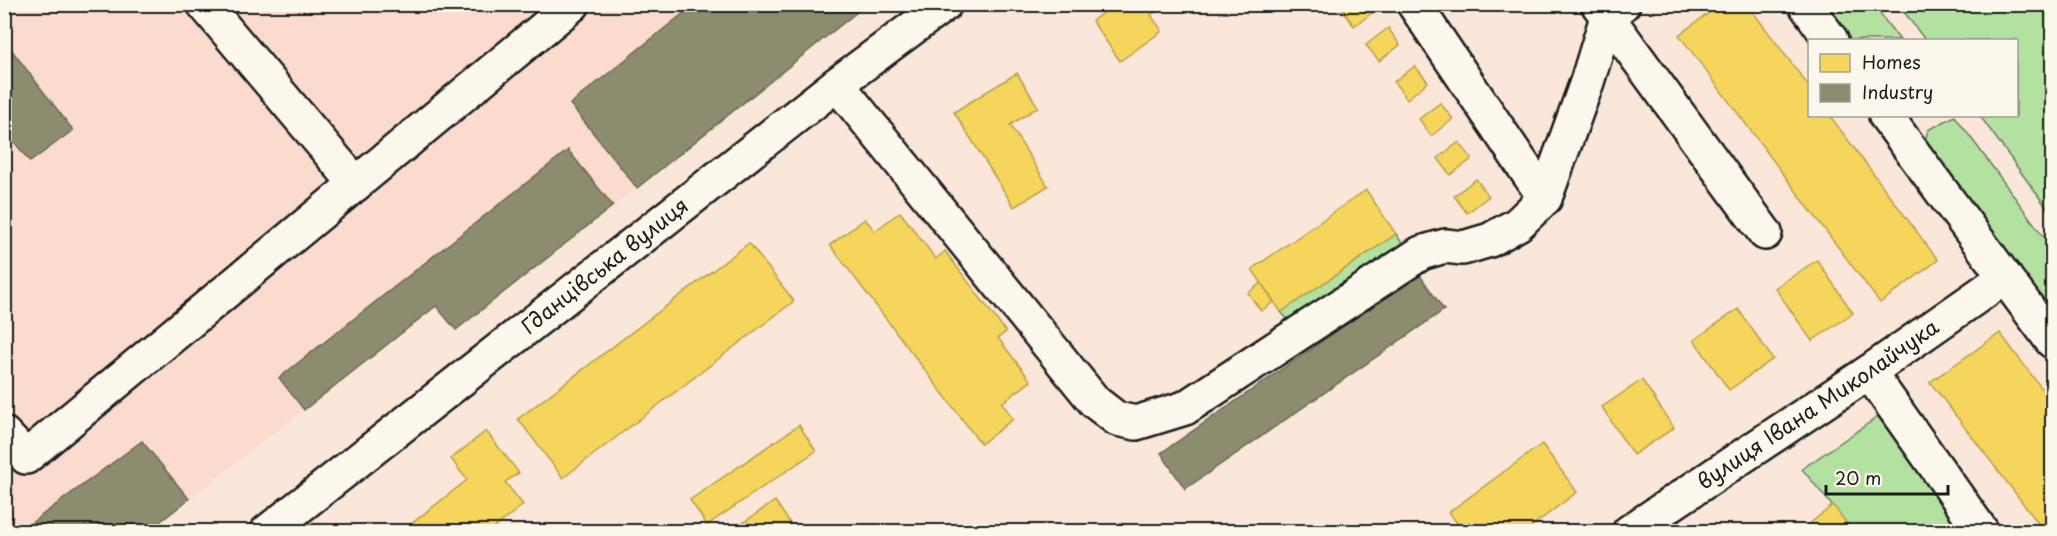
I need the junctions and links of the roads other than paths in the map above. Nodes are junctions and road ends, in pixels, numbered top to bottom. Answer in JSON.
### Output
{"nodes":[{"id":1,"x":204,"y":4,"type":"edge"},
{"id":2,"x":573,"y":4,"type":"edge"},
{"id":3,"x":945,"y":4,"type":"edge"},
{"id":4,"x":1414,"y":4,"type":"edge"},
{"id":5,"x":1804,"y":4,"type":"edge"},
{"id":6,"x":1609,"y":9,"type":"edge"},
{"id":7,"x":1830,"y":39,"type":"edge"},
{"id":8,"x":837,"y":84,"type":"junction"},
{"id":9,"x":1887,"y":117,"type":"edge"},
{"id":10,"x":356,"y":184,"type":"junction"},
{"id":11,"x":1545,"y":198,"type":"junction"},
{"id":12,"x":1765,"y":233,"type":"dead end"},
{"id":13,"x":2005,"y":277,"type":"junction"},
{"id":14,"x":2052,"y":341,"type":"edge"},
{"id":15,"x":1869,"y":372,"type":"junction"},
{"id":16,"x":4,"y":434,"type":"edge"},
{"id":17,"x":267,"y":531,"type":"edge"},
{"id":18,"x":1629,"y":531,"type":"edge"},
{"id":19,"x":1982,"y":531,"type":"edge"}],
"edges":[{"from":1,"to":10,"type":"street"},
{"from":2,"to":10,"type":"street"},
{"from":3,"to":8,"type":"street","name":"Гданцівська вулиця"},
{"from":4,"to":11,"type":"street"},
{"from":5,"to":7,"type":"street"},
{"from":6,"to":11,"type":"street"},
{"from":6,"to":12,"type":"street"},
{"from":8,"to":11,"type":"street"},
{"from":8,"to":17,"type":"street","name":"Гданцівська вулиця"},
{"from":9,"to":13,"type":"street"},
{"from":10,"to":16,"type":"street"},
{"from":13,"to":14,"type":"street"},
{"from":13,"to":15,"type":"street","name":"вулиця Івана Миколайчука"},
{"from":15,"to":18,"type":"street","name":"вулиця Івана Миколайчука"},
{"from":15,"to":19,"type":"street"}]}
